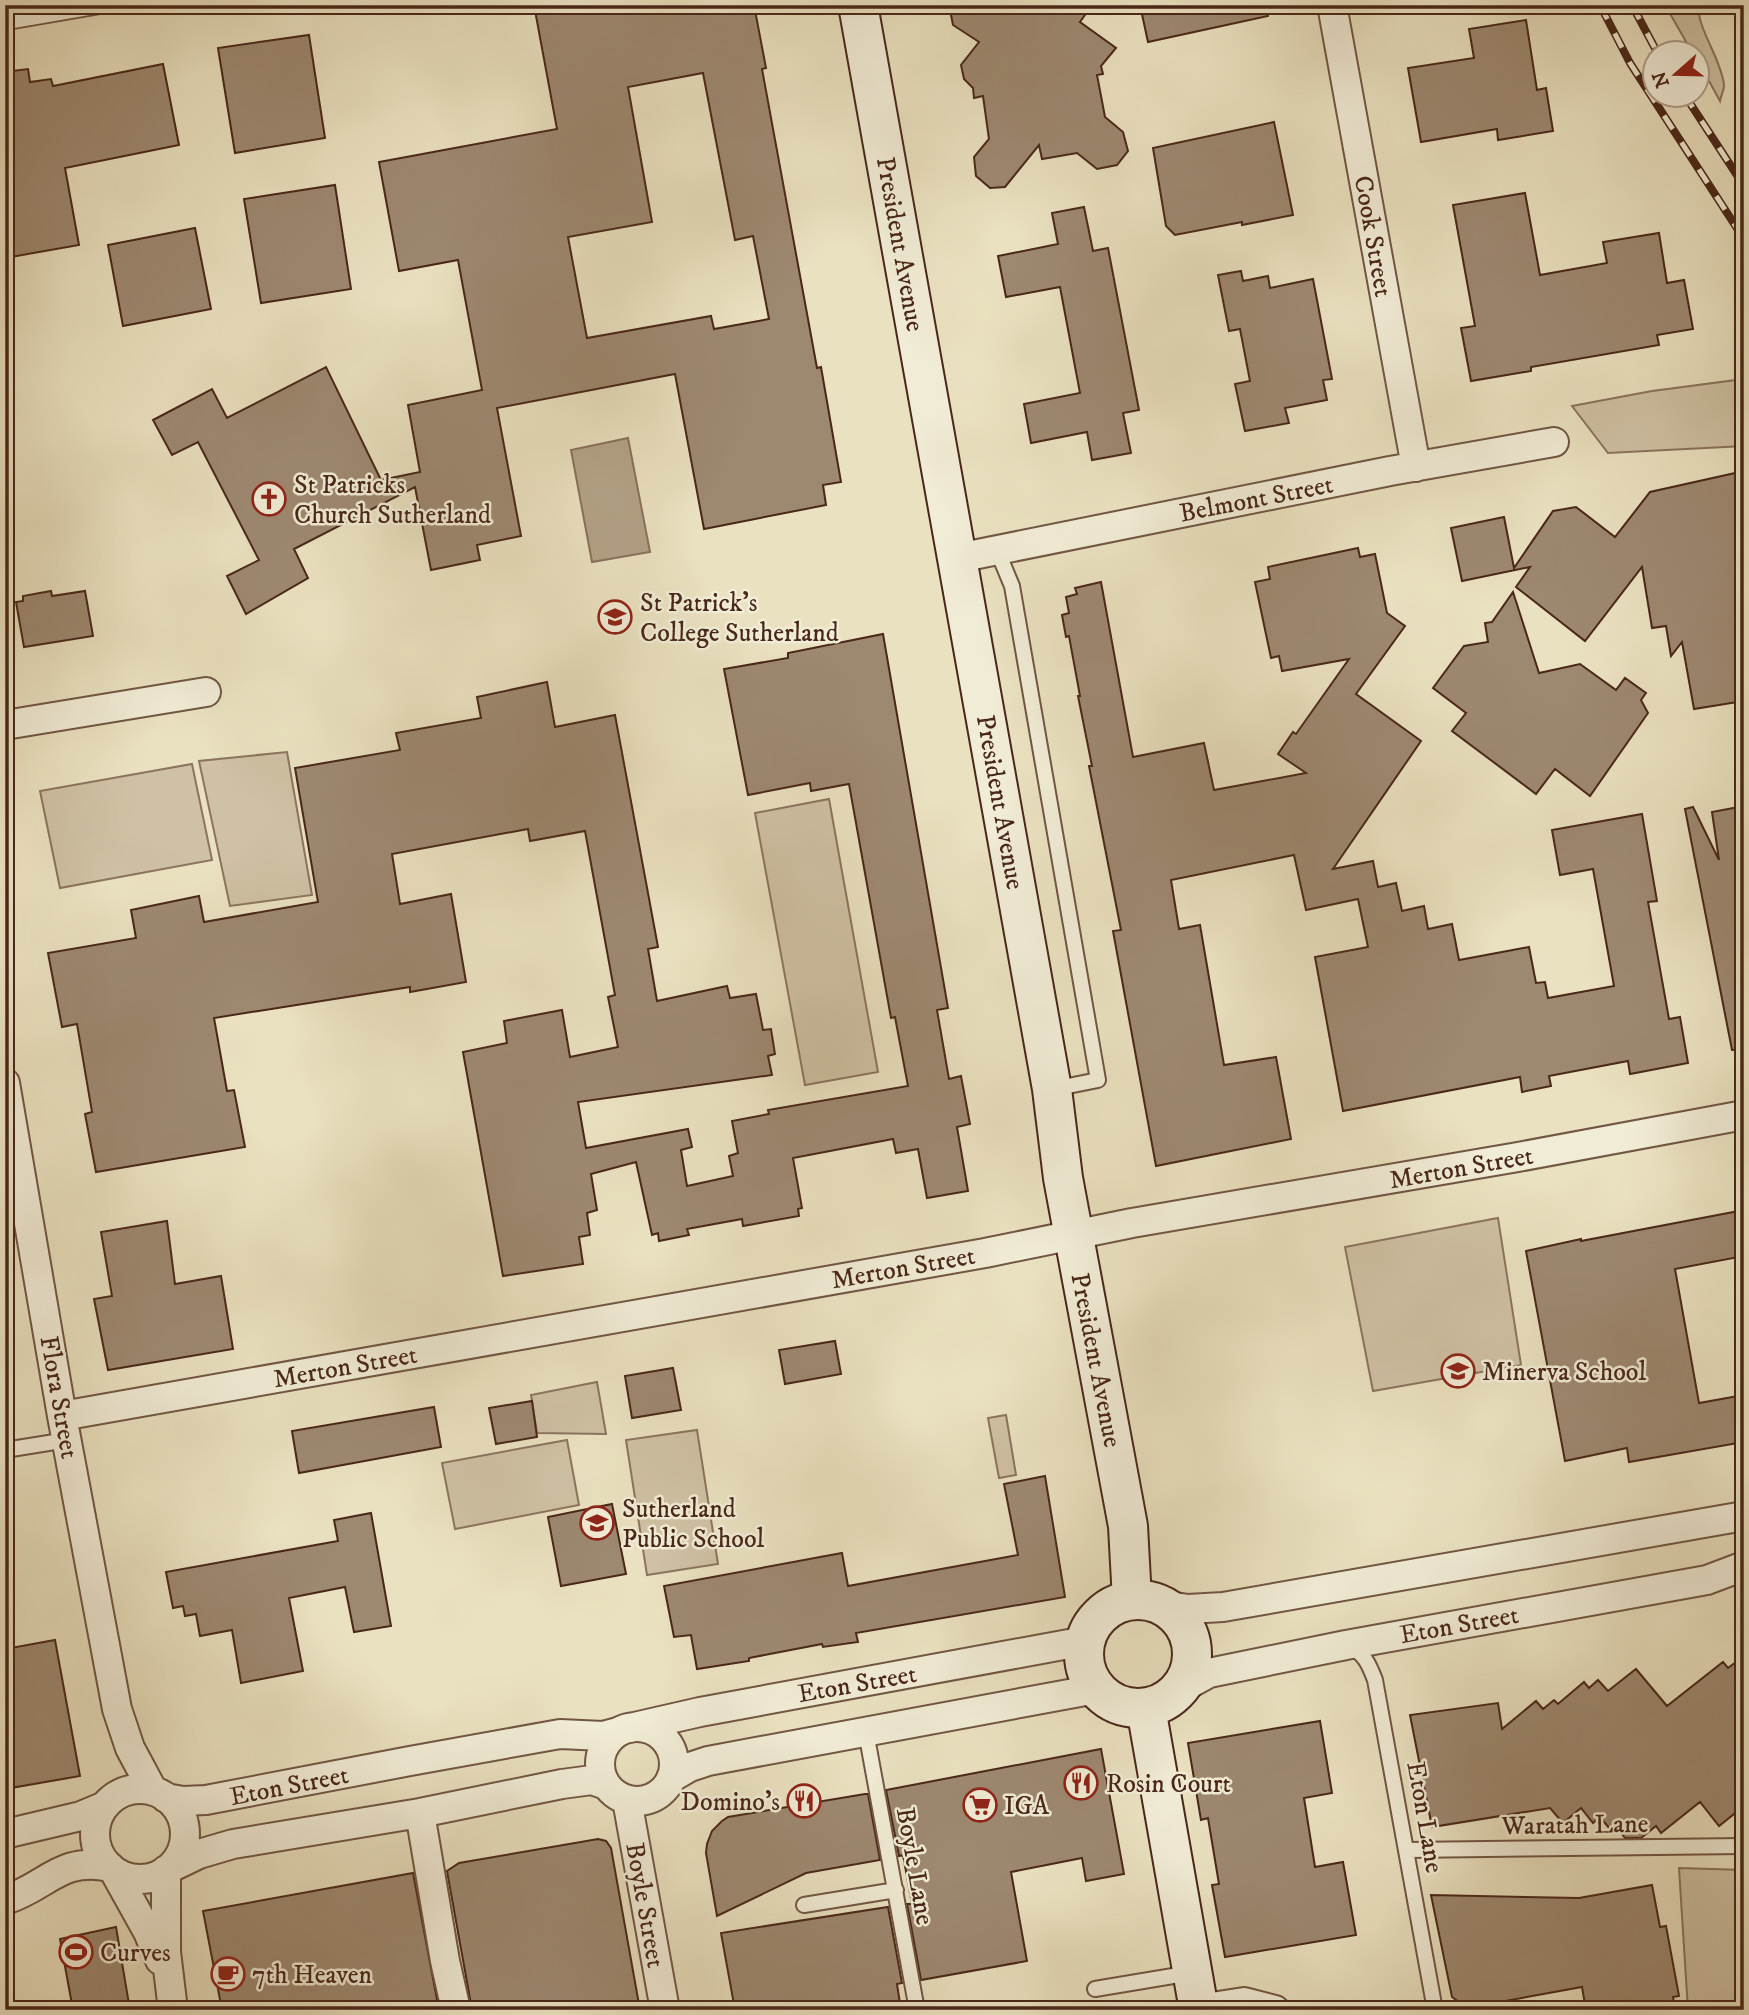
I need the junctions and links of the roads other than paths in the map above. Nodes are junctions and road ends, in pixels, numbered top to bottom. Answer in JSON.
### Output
{"nodes":[{"id":1,"x":106,"y":5,"type":"edge"},
{"id":2,"x":858,"y":5,"type":"edge"},
{"id":3,"x":1332,"y":5,"type":"edge"},
{"id":4,"x":5,"y":14,"type":"edge"},
{"id":5,"x":1554,"y":442,"type":"dead end"},
{"id":6,"x":1416,"y":467,"type":"junction"},
{"id":7,"x":998,"y":550,"type":"junction"},
{"id":8,"x":958,"y":558,"type":"junction"},
{"id":9,"x":206,"y":692,"type":"dead end"},
{"id":10,"x":5,"y":725,"type":"edge"},
{"id":11,"x":5,"y":1083,"type":"edge"},
{"id":12,"x":1052,"y":1089,"type":"junction"},
{"id":13,"x":1744,"y":1115,"type":"edge"},
{"id":14,"x":1074,"y":1234,"type":"junction"},
{"id":15,"x":65,"y":1428,"type":"junction"},
{"id":16,"x":5,"y":1450,"type":"edge"},
{"id":17,"x":1738,"y":1524,"type":"edge"},
{"id":18,"x":1743,"y":1565,"type":"edge"},
{"id":19,"x":1147,"y":1602,"type":"junction"},
{"id":20,"x":1085,"y":1642,"type":"junction"},
{"id":21,"x":1346,"y":1645,"type":"junction"},
{"id":22,"x":1096,"y":1689,"type":"junction"},
{"id":23,"x":1181,"y":1689,"type":"junction"},
{"id":24,"x":1146,"y":1708,"type":"junction"},
{"id":25,"x":117,"y":1709,"type":"junction"},
{"id":26,"x":624,"y":1730,"type":"junction"},
{"id":27,"x":866,"y":1732,"type":"junction"},
{"id":28,"x":671,"y":1778,"type":"junction"},
{"id":29,"x":617,"y":1792,"type":"junction"},
{"id":30,"x":160,"y":1794,"type":"junction"},
{"id":31,"x":107,"y":1803,"type":"junction"},
{"id":32,"x":420,"y":1813,"type":"junction"},
{"id":33,"x":5,"y":1834,"type":"edge"},
{"id":34,"x":1744,"y":1846,"type":"edge"},
{"id":35,"x":1407,"y":1850,"type":"junction"},
{"id":36,"x":112,"y":1869,"type":"junction"},
{"id":37,"x":168,"y":1869,"type":"junction"},
{"id":38,"x":896,"y":1890,"type":"junction"},
{"id":39,"x":5,"y":1900,"type":"edge"},
{"id":40,"x":804,"y":1905,"type":"dead end"},
{"id":41,"x":1430,"y":1985,"type":"junction"},
{"id":42,"x":1095,"y":1989,"type":"dead end"},
{"id":43,"x":1197,"y":1997,"type":"edge"},
{"id":44,"x":171,"y":2000,"type":"edge"},
{"id":45,"x":456,"y":2010,"type":"edge"},
{"id":46,"x":665,"y":2010,"type":"edge"},
{"id":47,"x":917,"y":2010,"type":"edge"},
{"id":48,"x":1275,"y":2010,"type":"edge"},
{"id":49,"x":1424,"y":2010,"type":"edge"},
{"id":50,"x":1435,"y":2010,"type":"edge"}],
"edges":[{"from":1,"to":4,"type":"lane"},
{"from":2,"to":8,"type":"street","name":"President Avenue"},
{"from":3,"to":6,"type":"street","name":"Cook Street"},
{"from":5,"to":6,"type":"street","name":"Belmont Street"},
{"from":6,"to":7,"type":"street","name":"Belmont Street"},
{"from":7,"to":8,"type":"street","name":"Belmont Street"},
{"from":7,"to":12,"type":"lane"},
{"from":8,"to":12,"type":"street","name":"President Avenue"},
{"from":9,"to":10,"type":"street"},
{"from":11,"to":15,"type":"street","name":"Flora Street"},
{"from":12,"to":14,"type":"street","name":"President Avenue"},
{"from":13,"to":14,"type":"street","name":"Merton Street"},
{"from":14,"to":15,"type":"street","name":"Merton Street"},
{"from":14,"to":19,"type":"street","name":"President Avenue"},
{"from":15,"to":16,"type":"lane","name":"Merton Street"},
{"from":15,"to":25,"type":"street","name":"Flora Street"},
{"from":17,"to":19,"type":"street"},
{"from":18,"to":21,"type":"street","name":"Eton Street"},
{"from":19,"to":20,"type":"street"},
{"from":19,"to":23,"type":"street"},
{"from":20,"to":22,"type":"street"},
{"from":20,"to":26,"type":"street","name":"Eton Street"},
{"from":21,"to":23,"type":"street","name":"Eton Street"},
{"from":21,"to":35,"type":"lane","name":"Eton Lane"},
{"from":22,"to":24,"type":"street"},
{"from":22,"to":27,"type":"street","name":"Eton Street"},
{"from":23,"to":24,"type":"street"},
{"from":24,"to":43,"type":"street"},
{"from":25,"to":30,"type":"street","name":"Flora Street"},
{"from":25,"to":31,"type":"street","name":"Flora Street"},
{"from":26,"to":28,"type":"street"},
{"from":26,"to":29,"type":"street"},
{"from":26,"to":30,"type":"street","name":"Eton Street"},
{"from":27,"to":28,"type":"street","name":"Eton Street"},
{"from":27,"to":38,"type":"lane","name":"Boyle Lane"},
{"from":28,"to":29,"type":"street"},
{"from":29,"to":32,"type":"street","name":"Eton Street"},
{"from":29,"to":46,"type":"street","name":"Boyle Street"},
{"from":30,"to":31,"type":"street"},
{"from":30,"to":37,"type":"street"},
{"from":31,"to":33,"type":"street"},
{"from":31,"to":36,"type":"street"},
{"from":32,"to":37,"type":"street","name":"Eton Street"},
{"from":32,"to":45,"type":"street"},
{"from":34,"to":35,"type":"lane","name":"Waratah Lane"},
{"from":35,"to":41,"type":"lane","name":"Eton Lane"},
{"from":36,"to":37,"type":"street"},
{"from":36,"to":39,"type":"street"},
{"from":36,"to":44,"type":"street"},
{"from":37,"to":44,"type":"street"},
{"from":38,"to":40,"type":"lane"},
{"from":38,"to":47,"type":"lane","name":"Boyle Lane"},
{"from":41,"to":49,"type":"lane"},
{"from":41,"to":50,"type":"lane","name":"Eton Lane"},
{"from":42,"to":43,"type":"lane"},
{"from":43,"to":48,"type":"street"}]}
